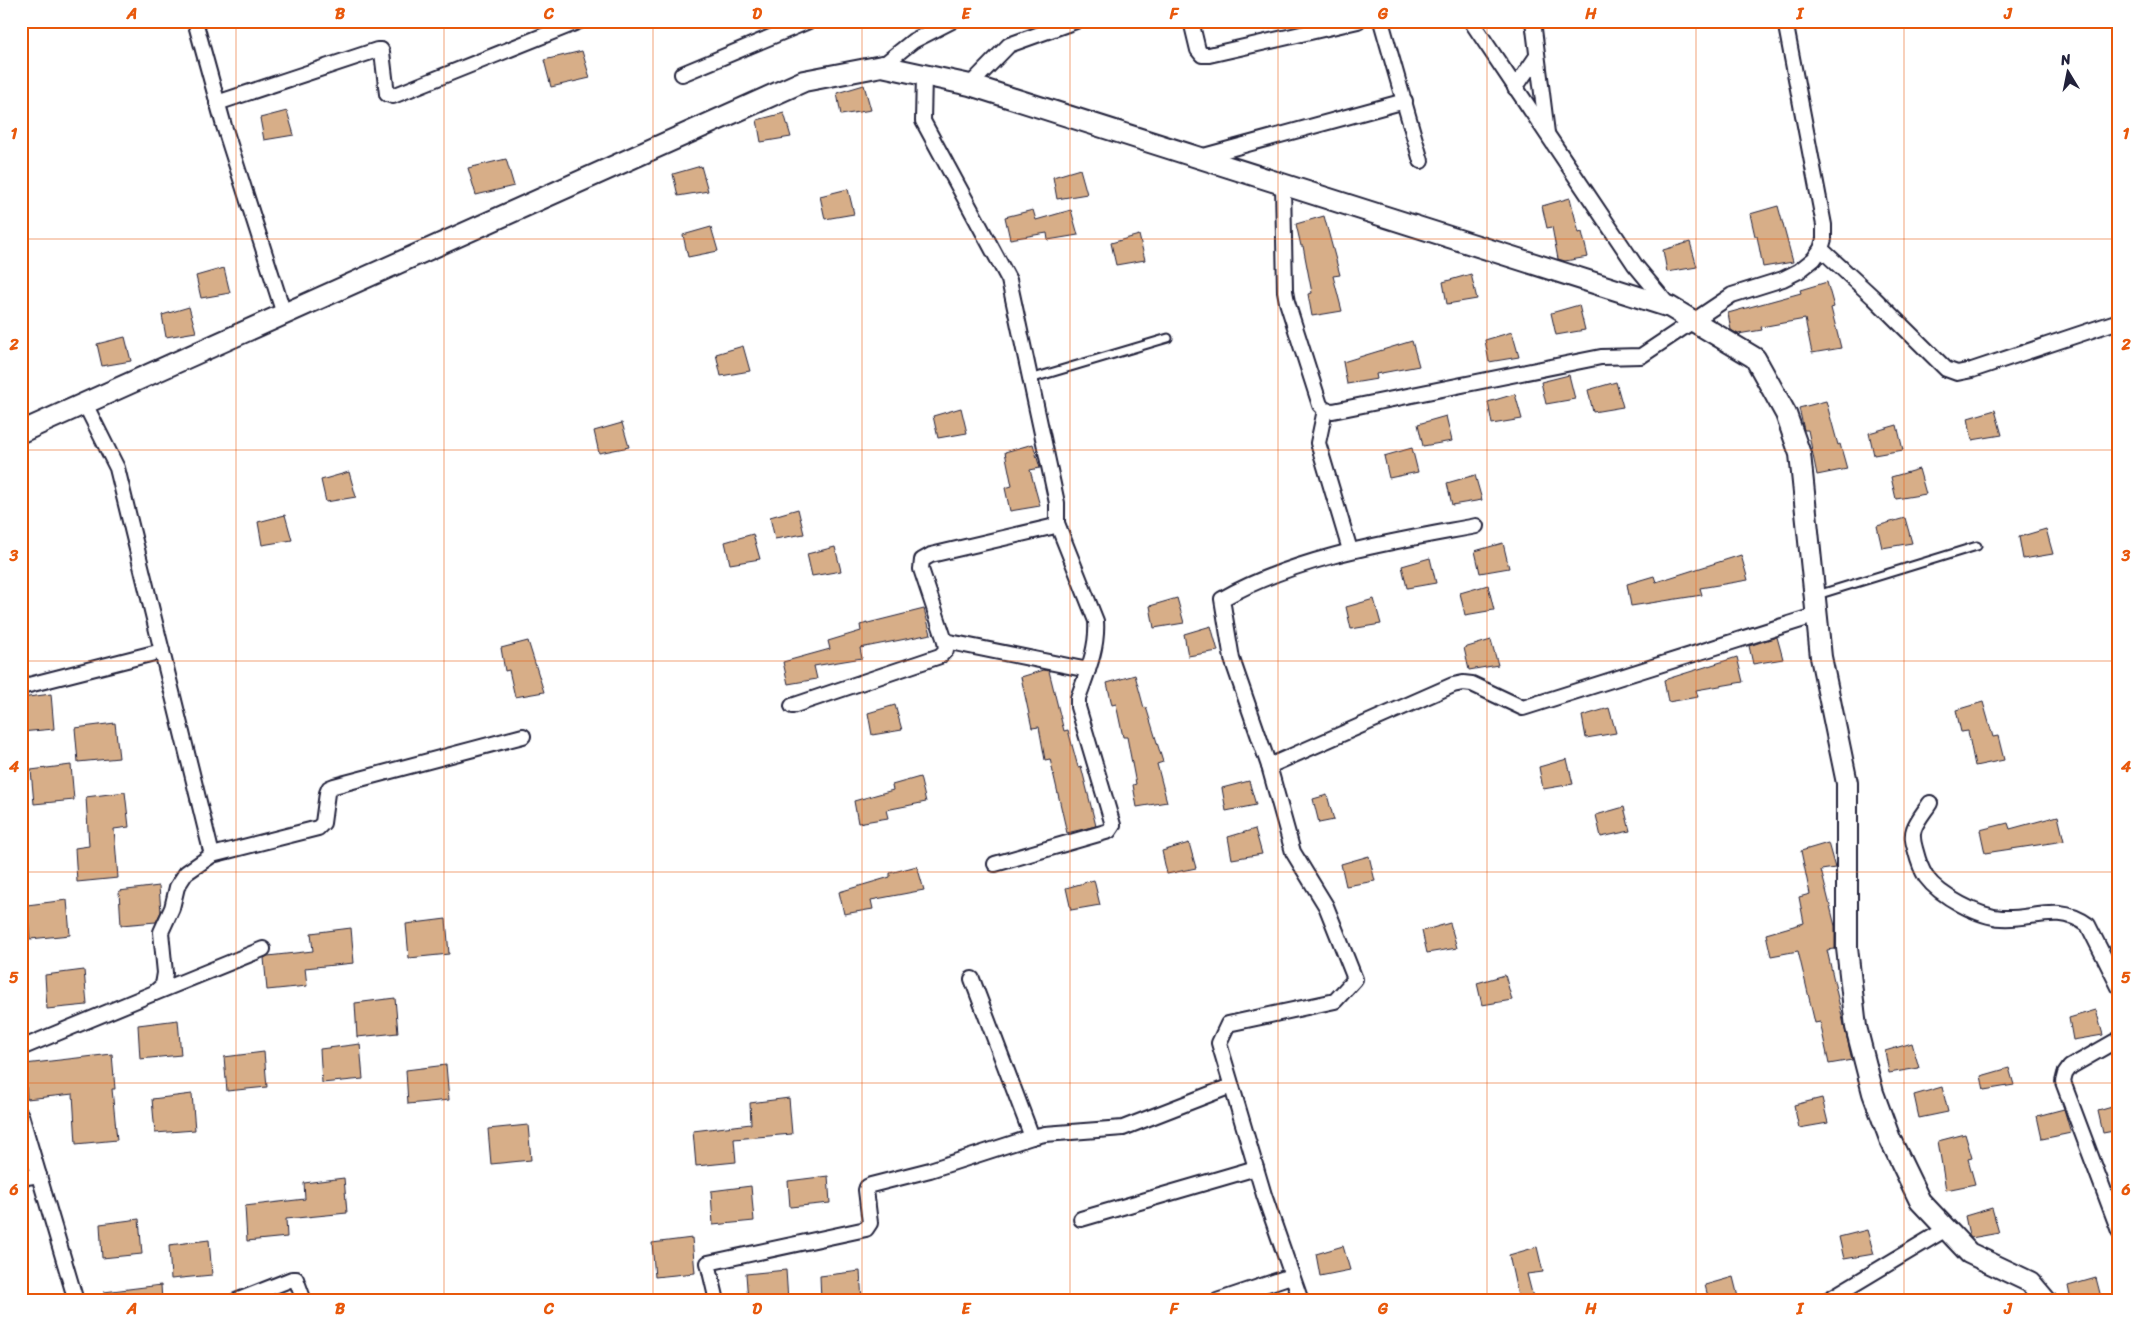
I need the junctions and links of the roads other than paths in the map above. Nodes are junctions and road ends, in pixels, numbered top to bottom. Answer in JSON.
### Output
{"nodes":[{"id":1,"x":194,"y":21,"type":"edge"},
{"id":2,"x":580,"y":21,"type":"edge"},
{"id":3,"x":809,"y":21,"type":"edge"},
{"id":4,"x":952,"y":21,"type":"edge"},
{"id":5,"x":1076,"y":21,"type":"edge"},
{"id":6,"x":1191,"y":21,"type":"edge"},
{"id":7,"x":1358,"y":21,"type":"edge"},
{"id":8,"x":1382,"y":21,"type":"edge"},
{"id":9,"x":1471,"y":21,"type":"edge"},
{"id":10,"x":1533,"y":21,"type":"edge"},
{"id":11,"x":1784,"y":21,"type":"edge"},
{"id":12,"x":1537,"y":56,"type":"junction"},
{"id":13,"x":882,"y":66,"type":"junction"},
{"id":14,"x":682,"y":74,"type":"dead end"},
{"id":15,"x":924,"y":75,"type":"junction"},
{"id":16,"x":970,"y":85,"type":"junction"},
{"id":17,"x":1515,"y":88,"type":"junction"},
{"id":18,"x":1405,"y":101,"type":"junction"},
{"id":19,"x":217,"y":102,"type":"junction"},
{"id":20,"x":1547,"y":136,"type":"junction"},
{"id":21,"x":1199,"y":157,"type":"junction"},
{"id":22,"x":1421,"y":161,"type":"dead end"},
{"id":23,"x":1283,"y":184,"type":"junction"},
{"id":24,"x":1821,"y":249,"type":"junction"},
{"id":25,"x":1670,"y":307,"type":"junction"},
{"id":26,"x":284,"y":314,"type":"junction"},
{"id":27,"x":2119,"y":321,"type":"edge"},
{"id":28,"x":1695,"y":322,"type":"junction"},
{"id":29,"x":1168,"y":338,"type":"dead end"},
{"id":30,"x":1030,"y":379,"type":"junction"},
{"id":31,"x":85,"y":404,"type":"junction"},
{"id":32,"x":1325,"y":410,"type":"junction"},
{"id":33,"x":21,"y":432,"type":"edge"},
{"id":34,"x":1057,"y":523,"type":"junction"},
{"id":35,"x":1476,"y":526,"type":"dead end"},
{"id":36,"x":1977,"y":546,"type":"dead end"},
{"id":37,"x":1350,"y":550,"type":"junction"},
{"id":38,"x":1816,"y":606,"type":"junction"},
{"id":39,"x":945,"y":641,"type":"junction"},
{"id":40,"x":162,"y":651,"type":"junction"},
{"id":41,"x":1088,"y":670,"type":"junction"},
{"id":42,"x":21,"y":687,"type":"edge"},
{"id":43,"x":792,"y":706,"type":"dead end"},
{"id":44,"x":523,"y":736,"type":"dead end"},
{"id":45,"x":1269,"y":766,"type":"junction"},
{"id":46,"x":1930,"y":803,"type":"dead end"},
{"id":47,"x":212,"y":855,"type":"junction"},
{"id":48,"x":995,"y":864,"type":"dead end"},
{"id":49,"x":262,"y":949,"type":"dead end"},
{"id":50,"x":972,"y":979,"type":"dead end"},
{"id":51,"x":2119,"y":987,"type":"edge"},
{"id":52,"x":154,"y":993,"type":"junction"},
{"id":53,"x":2119,"y":1040,"type":"edge"},
{"id":54,"x":21,"y":1048,"type":"edge"},
{"id":55,"x":1231,"y":1086,"type":"junction"},
{"id":56,"x":21,"y":1115,"type":"edge"},
{"id":57,"x":1032,"y":1137,"type":"junction"},
{"id":58,"x":1256,"y":1168,"type":"junction"},
{"id":59,"x":39,"y":1175,"type":"junction"},
{"id":60,"x":21,"y":1178,"type":"edge"},
{"id":61,"x":1081,"y":1219,"type":"dead end"},
{"id":62,"x":1946,"y":1229,"type":"junction"},
{"id":63,"x":2119,"y":1231,"type":"edge"},
{"id":64,"x":1291,"y":1276,"type":"junction"},
{"id":65,"x":76,"y":1301,"type":"edge"},
{"id":66,"x":236,"y":1301,"type":"edge"},
{"id":67,"x":304,"y":1301,"type":"edge"},
{"id":68,"x":717,"y":1301,"type":"edge"},
{"id":69,"x":1217,"y":1301,"type":"edge"},
{"id":70,"x":1301,"y":1301,"type":"edge"},
{"id":71,"x":1826,"y":1301,"type":"edge"},
{"id":72,"x":2046,"y":1301,"type":"edge"}],
"edges":[{"from":1,"to":19,"type":"street"},
{"from":2,"to":19,"type":"street"},
{"from":3,"to":14,"type":"street"},
{"from":4,"to":13,"type":"street"},
{"from":5,"to":16,"type":"street"},
{"from":6,"to":7,"type":"street"},
{"from":8,"to":18,"type":"street"},
{"from":9,"to":17,"type":"street"},
{"from":10,"to":12,"type":"street"},
{"from":11,"to":24,"type":"street"},
{"from":12,"to":17,"type":"street"},
{"from":12,"to":20,"type":"street"},
{"from":13,"to":15,"type":"street"},
{"from":13,"to":26,"type":"street"},
{"from":15,"to":16,"type":"street"},
{"from":15,"to":30,"type":"street"},
{"from":16,"to":21,"type":"street"},
{"from":17,"to":20,"type":"street"},
{"from":18,"to":21,"type":"street"},
{"from":18,"to":22,"type":"street"},
{"from":19,"to":26,"type":"street"},
{"from":20,"to":25,"type":"street"},
{"from":21,"to":23,"type":"street"},
{"from":23,"to":25,"type":"street"},
{"from":23,"to":32,"type":"street"},
{"from":24,"to":27,"type":"street"},
{"from":24,"to":28,"type":"street"},
{"from":25,"to":28,"type":"street"},
{"from":26,"to":31,"type":"street"},
{"from":28,"to":32,"type":"street"},
{"from":28,"to":38,"type":"street"},
{"from":29,"to":30,"type":"lane"},
{"from":30,"to":34,"type":"street"},
{"from":31,"to":33,"type":"street"},
{"from":31,"to":40,"type":"street"},
{"from":32,"to":37,"type":"street"},
{"from":34,"to":39,"type":"street"},
{"from":34,"to":41,"type":"street"},
{"from":35,"to":37,"type":"street"},
{"from":36,"to":38,"type":"lane"},
{"from":37,"to":45,"type":"street"},
{"from":38,"to":45,"type":"street"},
{"from":38,"to":62,"type":"street"},
{"from":39,"to":41,"type":"street"},
{"from":39,"to":43,"type":"street"},
{"from":40,"to":42,"type":"street"},
{"from":40,"to":47,"type":"street"},
{"from":41,"to":48,"type":"street"},
{"from":44,"to":47,"type":"street"},
{"from":45,"to":55,"type":"street"},
{"from":46,"to":51,"type":"street"},
{"from":47,"to":52,"type":"street"},
{"from":49,"to":52,"type":"street"},
{"from":50,"to":57,"type":"street"},
{"from":52,"to":54,"type":"street"},
{"from":53,"to":63,"type":"street"},
{"from":55,"to":57,"type":"street"},
{"from":55,"to":58,"type":"street"},
{"from":56,"to":59,"type":"street"},
{"from":57,"to":68,"type":"street"},
{"from":58,"to":61,"type":"street"},
{"from":58,"to":64,"type":"street"},
{"from":59,"to":60,"type":"street"},
{"from":59,"to":65,"type":"street"},
{"from":62,"to":71,"type":"street"},
{"from":62,"to":72,"type":"street"},
{"from":64,"to":69,"type":"street"},
{"from":64,"to":70,"type":"street"},
{"from":66,"to":67,"type":"street"}]}
